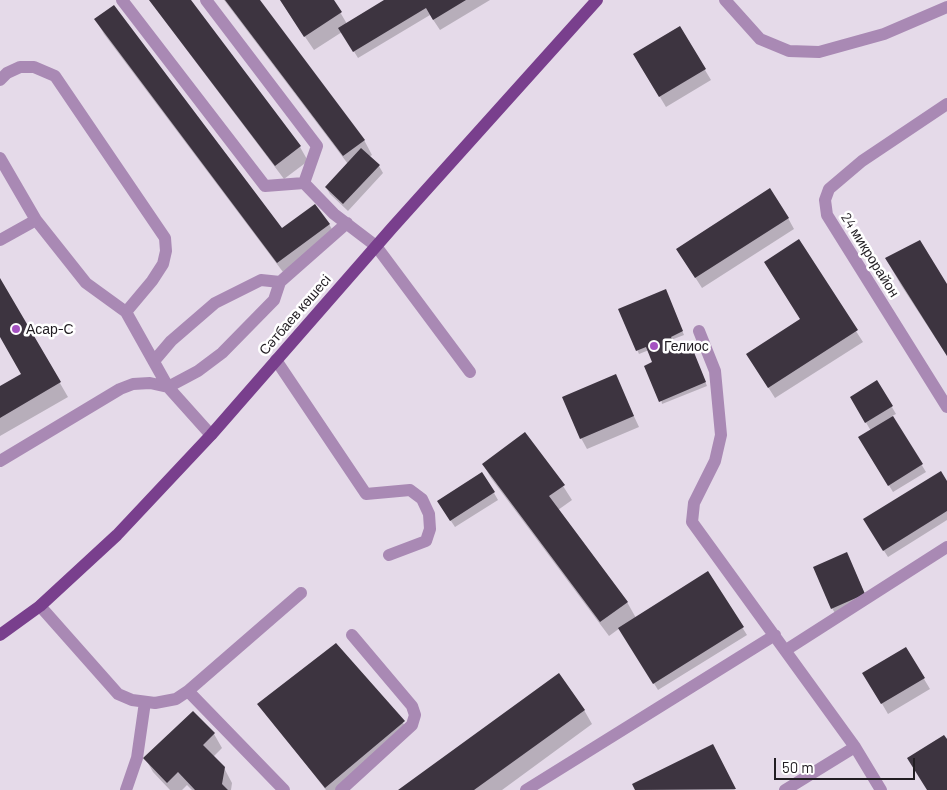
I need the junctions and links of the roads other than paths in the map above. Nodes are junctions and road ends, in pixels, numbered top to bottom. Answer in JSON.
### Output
{"nodes":[{"id":1,"x":122,"y":0,"type":"edge"},
{"id":2,"x":206,"y":0,"type":"edge"},
{"id":3,"x":597,"y":0,"type":"edge"},
{"id":4,"x":725,"y":0,"type":"edge"},
{"id":5,"x":947,"y":7,"type":"edge"},
{"id":6,"x":0,"y":80,"type":"edge"},
{"id":7,"x":947,"y":104,"type":"edge"},
{"id":8,"x":0,"y":158,"type":"edge"},
{"id":9,"x":304,"y":183,"type":"junction"},
{"id":10,"x":36,"y":220,"type":"junction"},
{"id":11,"x":346,"y":223,"type":"junction"},
{"id":12,"x":0,"y":240,"type":"edge"},
{"id":13,"x":376,"y":246,"type":"junction"},
{"id":14,"x":280,"y":282,"type":"junction"},
{"id":15,"x":126,"y":312,"type":"junction"},
{"id":16,"x":699,"y":331,"type":"dead end"},
{"id":17,"x":276,"y":360,"type":"junction"},
{"id":18,"x":154,"y":362,"type":"junction"},
{"id":19,"x":470,"y":372,"type":"dead end"},
{"id":20,"x":168,"y":387,"type":"junction"},
{"id":21,"x":947,"y":407,"type":"edge"},
{"id":22,"x":211,"y":435,"type":"junction"},
{"id":23,"x":0,"y":461,"type":"edge"},
{"id":24,"x":947,"y":547,"type":"edge"},
{"id":25,"x":389,"y":555,"type":"dead end"},
{"id":26,"x":301,"y":593,"type":"dead end"},
{"id":27,"x":40,"y":606,"type":"junction"},
{"id":28,"x":0,"y":635,"type":"edge"},
{"id":29,"x":352,"y":635,"type":"dead end"},
{"id":30,"x":775,"y":635,"type":"junction"},
{"id":31,"x":786,"y":650,"type":"junction"},
{"id":32,"x":188,"y":691,"type":"junction"},
{"id":33,"x":145,"y":702,"type":"junction"},
{"id":34,"x":855,"y":747,"type":"junction"},
{"id":35,"x":126,"y":790,"type":"edge"},
{"id":36,"x":284,"y":790,"type":"edge"},
{"id":37,"x":341,"y":790,"type":"edge"},
{"id":38,"x":526,"y":790,"type":"edge"},
{"id":39,"x":785,"y":790,"type":"edge"},
{"id":40,"x":881,"y":790,"type":"edge"}],
"edges":[{"from":1,"to":9,"type":"street"},
{"from":2,"to":9,"type":"street"},
{"from":3,"to":13,"type":"main road","name":"Сәтбаев көшесі"},
{"from":4,"to":5,"type":"street"},
{"from":6,"to":15,"type":"street"},
{"from":7,"to":21,"type":"street","name":"24 микрорайон"},
{"from":8,"to":10,"type":"street"},
{"from":9,"to":11,"type":"street"},
{"from":10,"to":12,"type":"street"},
{"from":10,"to":15,"type":"street"},
{"from":11,"to":13,"type":"street"},
{"from":11,"to":14,"type":"street"},
{"from":13,"to":17,"type":"main road","name":"Сәтбаев көшесі"},
{"from":13,"to":19,"type":"street"},
{"from":14,"to":18,"type":"street"},
{"from":14,"to":20,"type":"street"},
{"from":15,"to":18,"type":"street"},
{"from":16,"to":30,"type":"street"},
{"from":17,"to":22,"type":"main road","name":"Сәтбаев көшесі"},
{"from":17,"to":25,"type":"street"},
{"from":18,"to":20,"type":"street"},
{"from":20,"to":22,"type":"street"},
{"from":20,"to":23,"type":"street"},
{"from":22,"to":27,"type":"main road","name":"Сәтбаев көшесі"},
{"from":24,"to":31,"type":"street"},
{"from":26,"to":32,"type":"street"},
{"from":27,"to":28,"type":"main road","name":"Сәтбаев көшесі"},
{"from":27,"to":33,"type":"street"},
{"from":29,"to":37,"type":"street"},
{"from":30,"to":31,"type":"street"},
{"from":30,"to":38,"type":"street"},
{"from":31,"to":34,"type":"street"},
{"from":32,"to":33,"type":"street"},
{"from":32,"to":36,"type":"street"},
{"from":33,"to":35,"type":"street"},
{"from":34,"to":39,"type":"street"},
{"from":34,"to":40,"type":"street"}]}
